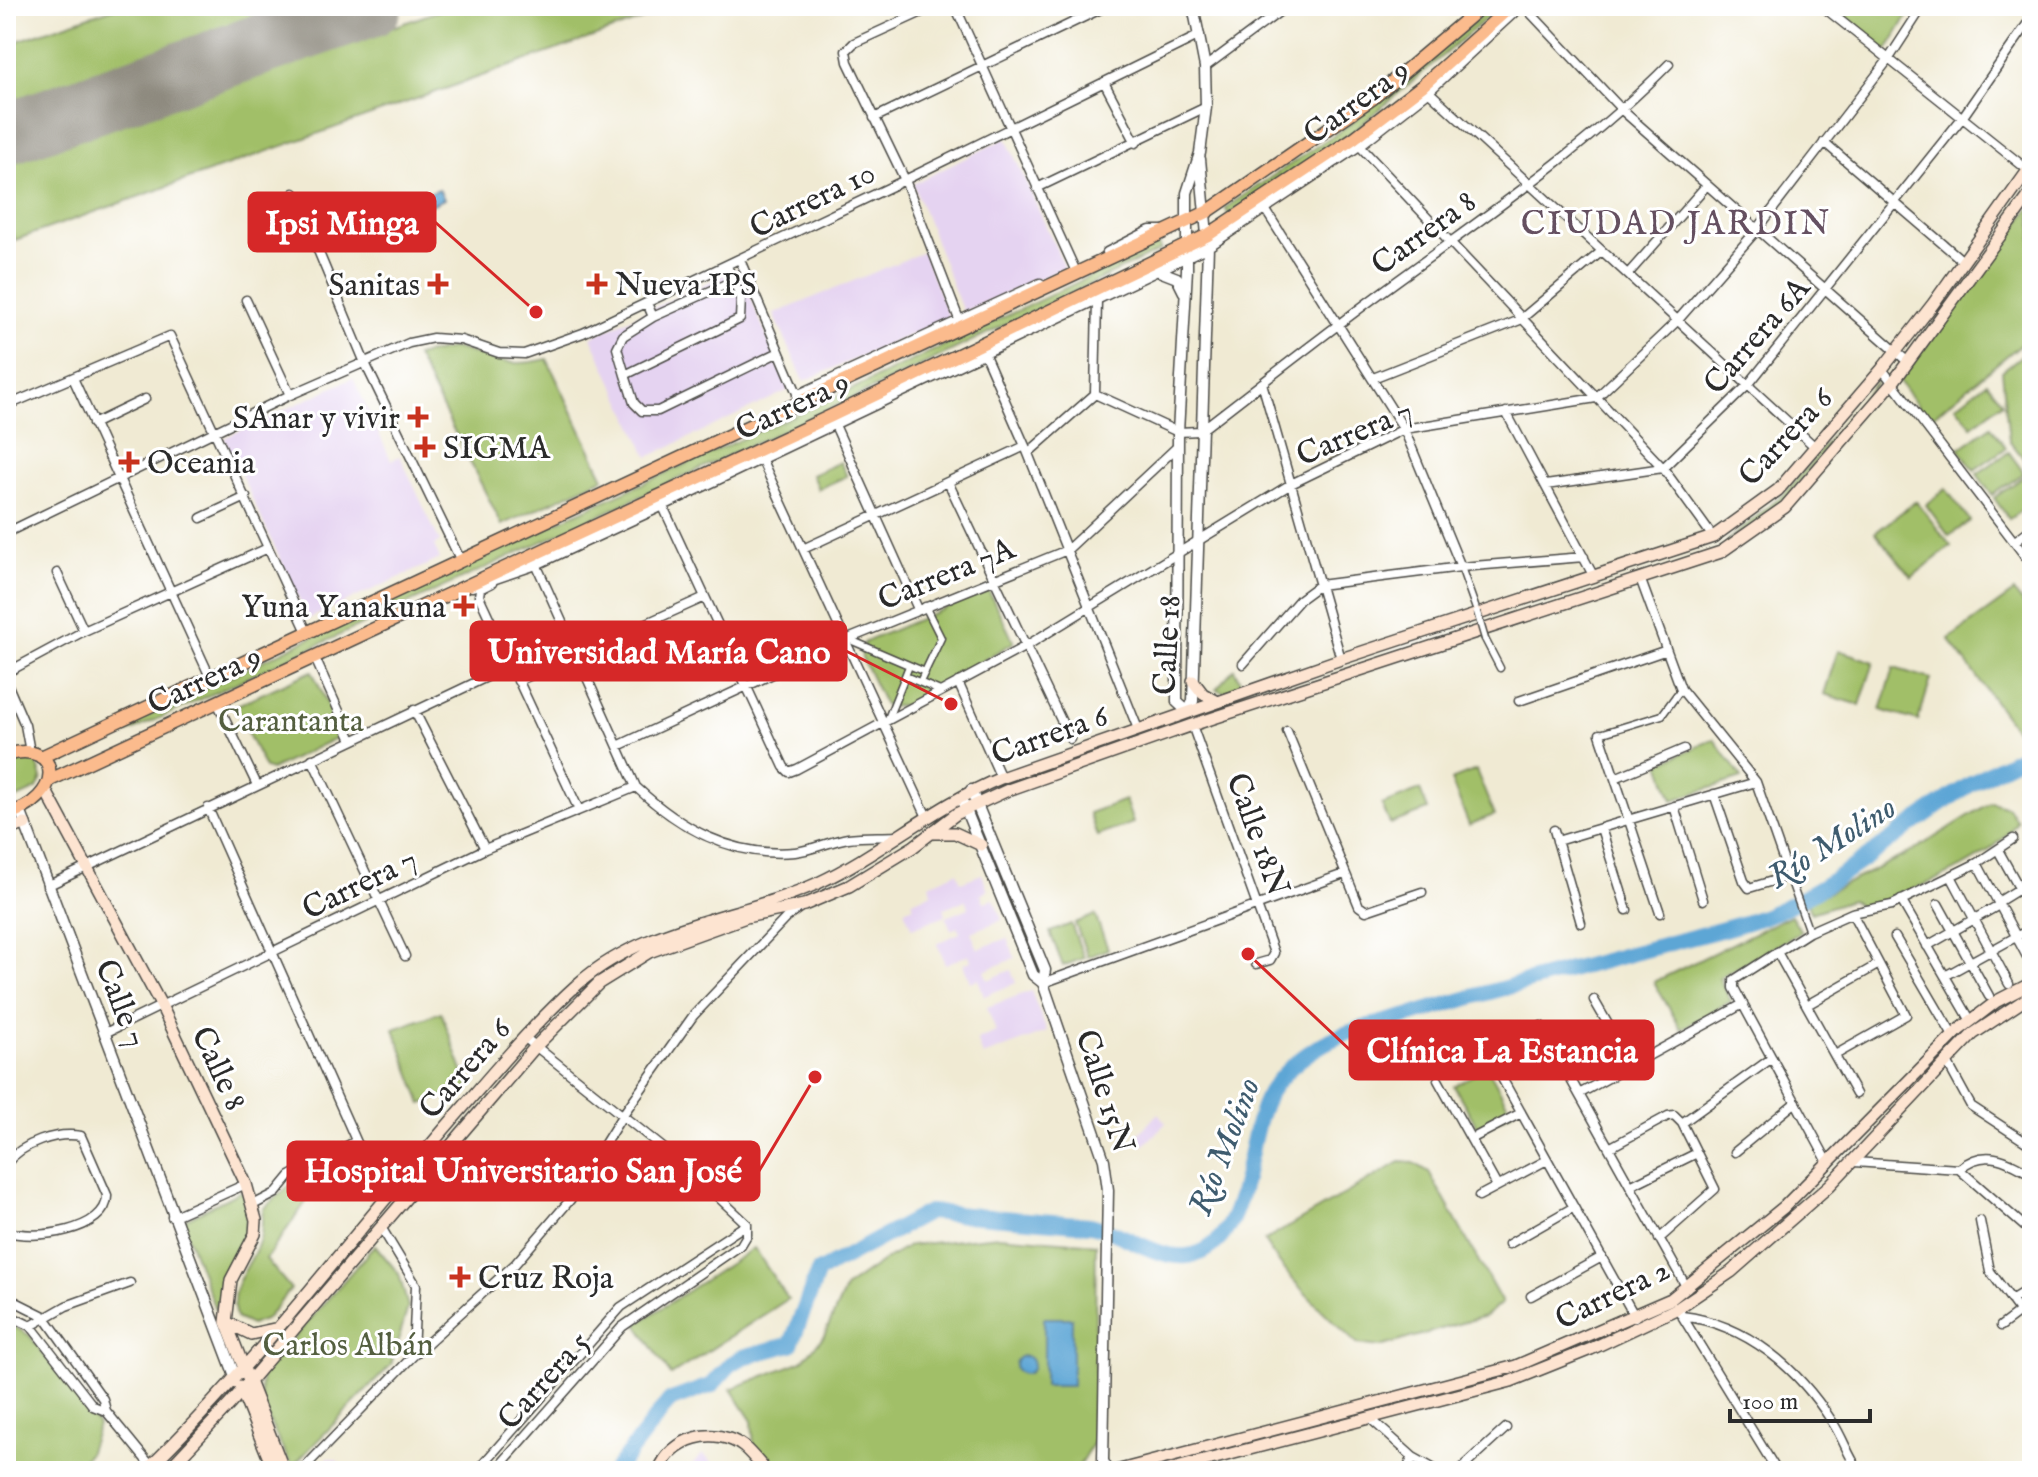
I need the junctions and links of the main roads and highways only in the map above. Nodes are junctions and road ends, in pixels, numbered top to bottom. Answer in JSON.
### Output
{"nodes":[{"id":1,"x":1482,"y":6,"type":"edge"},
{"id":2,"x":1511,"y":6,"type":"edge"},
{"id":3,"x":2030,"y":168,"type":"edge"},
{"id":4,"x":2032,"y":192,"type":"edge"},
{"id":5,"x":705,"y":474,"type":"junction"},
{"id":6,"x":690,"y":491,"type":"road end"},
{"id":7,"x":1193,"y":681,"type":"road end"},
{"id":8,"x":1218,"y":702,"type":"junction"},
{"id":9,"x":6,"y":755,"type":"edge"},
{"id":10,"x":36,"y":755,"type":"junction"},
{"id":11,"x":48,"y":786,"type":"junction"},
{"id":12,"x":6,"y":814,"type":"edge"},
{"id":13,"x":25,"y":824,"type":"road end"},
{"id":14,"x":6,"y":830,"type":"edge"},
{"id":15,"x":931,"y":833,"type":"junction"},
{"id":16,"x":981,"y":845,"type":"road end"},
{"id":17,"x":2032,"y":983,"type":"edge"},
{"id":18,"x":2032,"y":995,"type":"edge"},
{"id":19,"x":226,"y":1322,"type":"junction"},
{"id":20,"x":277,"y":1327,"type":"junction"},
{"id":21,"x":239,"y":1371,"type":"junction"},
{"id":22,"x":244,"y":1385,"type":"junction"},
{"id":23,"x":149,"y":1468,"type":"edge"},
{"id":24,"x":167,"y":1471,"type":"edge"},
{"id":25,"x":274,"y":1471,"type":"edge"},
{"id":26,"x":284,"y":1471,"type":"edge"},
{"id":27,"x":659,"y":1471,"type":"edge"},
{"id":28,"x":766,"y":1471,"type":"edge"},
{"id":29,"x":1116,"y":1471,"type":"edge"},
{"id":30,"x":1165,"y":1471,"type":"edge"}],
"edges":[{"from":1,"to":10,"type":"main road","name":"Carrera 9"},
{"from":2,"to":5,"type":"main road","name":"Carrera 9"},
{"from":3,"to":8,"type":"main road","name":"Carrera 6"},
{"from":4,"to":15,"type":"main road","name":"Carrera 6"},
{"from":5,"to":6,"type":"main road"},
{"from":5,"to":11,"type":"main road","name":"Carrera 9"},
{"from":7,"to":8,"type":"main road"},
{"from":8,"to":20,"type":"main road","name":"Carrera 6"},
{"from":9,"to":10,"type":"main road","name":"Carrera 9"},
{"from":10,"to":11,"type":"main road"},
{"from":11,"to":12,"type":"main road","name":"Carrera 9"},
{"from":11,"to":19,"type":"main road","name":"Calle 8"},
{"from":13,"to":14,"type":"main road"},
{"from":15,"to":16,"type":"main road"},
{"from":15,"to":22,"type":"main road","name":"Carrera 6"},
{"from":17,"to":29,"type":"main road","name":"Carrera 2"},
{"from":18,"to":30,"type":"main road","name":"Carrera 2"},
{"from":19,"to":20,"type":"main road"},
{"from":19,"to":21,"type":"main road","name":"Calle 8"},
{"from":20,"to":21,"type":"main road","name":"Carrera 6"},
{"from":21,"to":22,"type":"main road","name":"Calle 8"},
{"from":21,"to":23,"type":"main road","name":"Carrera 6"},
{"from":22,"to":24,"type":"main road","name":"Carrera 6"},
{"from":22,"to":25,"type":"main road"},
{"from":22,"to":26,"type":"main road"},
{"from":27,"to":28,"type":"main road"}]}
